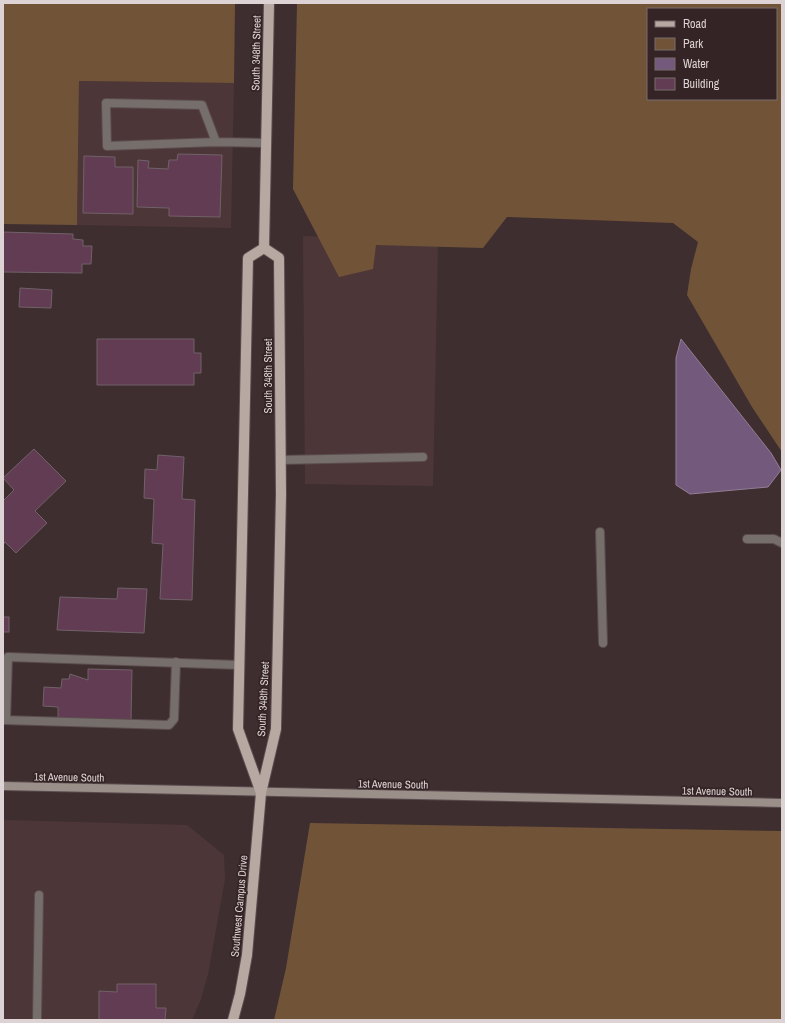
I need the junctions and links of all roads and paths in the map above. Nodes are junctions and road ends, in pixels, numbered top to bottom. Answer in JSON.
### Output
{"nodes":[{"id":1,"x":269,"y":3,"type":"edge"},
{"id":2,"x":216,"y":142,"type":"junction"},
{"id":3,"x":266,"y":143,"type":"junction"},
{"id":4,"x":264,"y":248,"type":"junction"},
{"id":5,"x":423,"y":457,"type":"dead end"},
{"id":6,"x":280,"y":460,"type":"junction"},
{"id":7,"x":600,"y":532,"type":"dead end"},
{"id":8,"x":748,"y":539,"type":"dead end"},
{"id":9,"x":782,"y":543,"type":"edge"},
{"id":10,"x":603,"y":643,"type":"dead end"},
{"id":11,"x":176,"y":662,"type":"junction"},
{"id":12,"x":240,"y":665,"type":"junction"},
{"id":13,"x":5,"y":720,"type":"edge"},
{"id":14,"x":3,"y":786,"type":"edge"},
{"id":15,"x":261,"y":792,"type":"junction"},
{"id":16,"x":782,"y":804,"type":"edge"},
{"id":17,"x":39,"y":895,"type":"dead end"},
{"id":18,"x":37,"y":1020,"type":"edge"},
{"id":19,"x":233,"y":1020,"type":"edge"}],
"edges":[{"from":1,"to":3,"type":"main road","name":"South 348th Street"},
{"from":2,"to":2,"type":"lane"},
{"from":2,"to":3,"type":"lane"},
{"from":3,"to":4,"type":"main road","name":"South 348th Street"},
{"from":4,"to":6,"type":"main road","name":"South 348th Street"},
{"from":4,"to":12,"type":"main road","name":"South 348th Street"},
{"from":5,"to":6,"type":"lane"},
{"from":6,"to":15,"type":"main road","name":"South 348th Street"},
{"from":7,"to":10,"type":"lane"},
{"from":8,"to":9,"type":"lane"},
{"from":11,"to":12,"type":"lane"},
{"from":11,"to":13,"type":"lane"},
{"from":11,"to":13,"type":"lane"},
{"from":12,"to":15,"type":"main road","name":"South 348th Street"},
{"from":14,"to":15,"type":"main road","name":"1st Avenue South"},
{"from":15,"to":16,"type":"main road","name":"1st Avenue South"},
{"from":15,"to":19,"type":"main road","name":"Southwest Campus Drive"},
{"from":17,"to":18,"type":"lane"}]}
